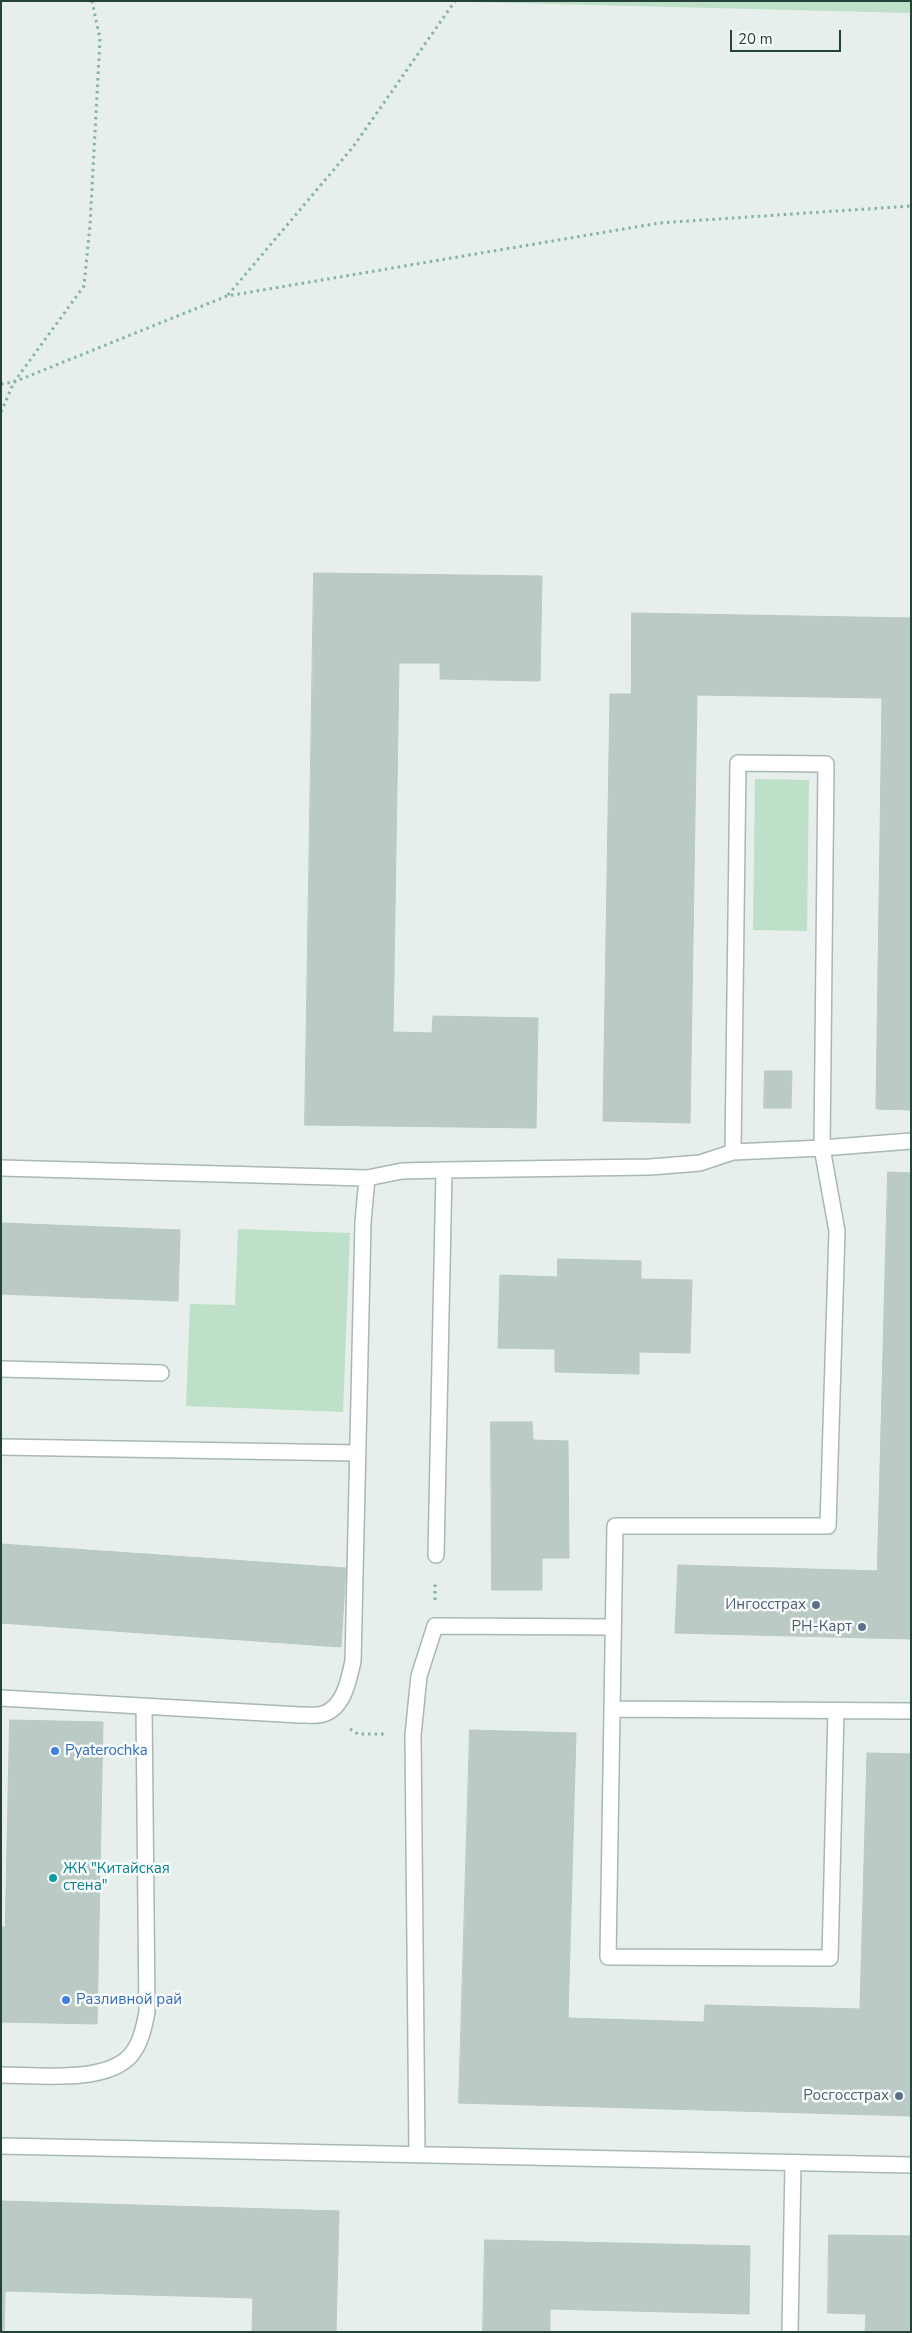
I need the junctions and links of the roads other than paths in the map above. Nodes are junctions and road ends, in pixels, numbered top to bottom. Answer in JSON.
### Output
{"nodes":[{"id":1,"x":911,"y":1141,"type":"edge"},
{"id":2,"x":822,"y":1148,"type":"junction"},
{"id":3,"x":733,"y":1152,"type":"junction"},
{"id":4,"x":1,"y":1168,"type":"edge"},
{"id":5,"x":444,"y":1170,"type":"junction"},
{"id":6,"x":367,"y":1178,"type":"junction"},
{"id":7,"x":1,"y":1369,"type":"edge"},
{"id":8,"x":161,"y":1373,"type":"dead end"},
{"id":9,"x":1,"y":1447,"type":"edge"},
{"id":10,"x":357,"y":1453,"type":"junction"},
{"id":11,"x":436,"y":1555,"type":"road end"},
{"id":12,"x":612,"y":1628,"type":"junction"},
{"id":13,"x":1,"y":1698,"type":"edge"},
{"id":14,"x":144,"y":1708,"type":"junction"},
{"id":15,"x":612,"y":1709,"type":"junction"},
{"id":16,"x":836,"y":1711,"type":"junction"},
{"id":17,"x":911,"y":1711,"type":"edge"},
{"id":18,"x":1,"y":2075,"type":"edge"},
{"id":19,"x":1,"y":2146,"type":"edge"},
{"id":20,"x":417,"y":2155,"type":"junction"},
{"id":21,"x":793,"y":2163,"type":"junction"},
{"id":22,"x":911,"y":2165,"type":"edge"},
{"id":23,"x":790,"y":2332,"type":"edge"}],
"edges":[{"from":1,"to":2,"type":"lane"},
{"from":2,"to":3,"type":"lane"},
{"from":2,"to":3,"type":"lane"},
{"from":2,"to":12,"type":"lane"},
{"from":3,"to":5,"type":"lane"},
{"from":4,"to":6,"type":"lane"},
{"from":5,"to":6,"type":"lane"},
{"from":5,"to":11,"type":"lane"},
{"from":6,"to":10,"type":"lane"},
{"from":7,"to":8,"type":"lane"},
{"from":9,"to":10,"type":"lane"},
{"from":10,"to":14,"type":"lane"},
{"from":12,"to":15,"type":"lane"},
{"from":12,"to":20,"type":"lane"},
{"from":13,"to":14,"type":"lane"},
{"from":14,"to":18,"type":"lane"},
{"from":15,"to":16,"type":"lane"},
{"from":15,"to":16,"type":"lane"},
{"from":16,"to":17,"type":"lane"},
{"from":19,"to":20,"type":"lane"},
{"from":20,"to":21,"type":"lane"},
{"from":21,"to":22,"type":"lane"},
{"from":21,"to":23,"type":"lane"}]}
